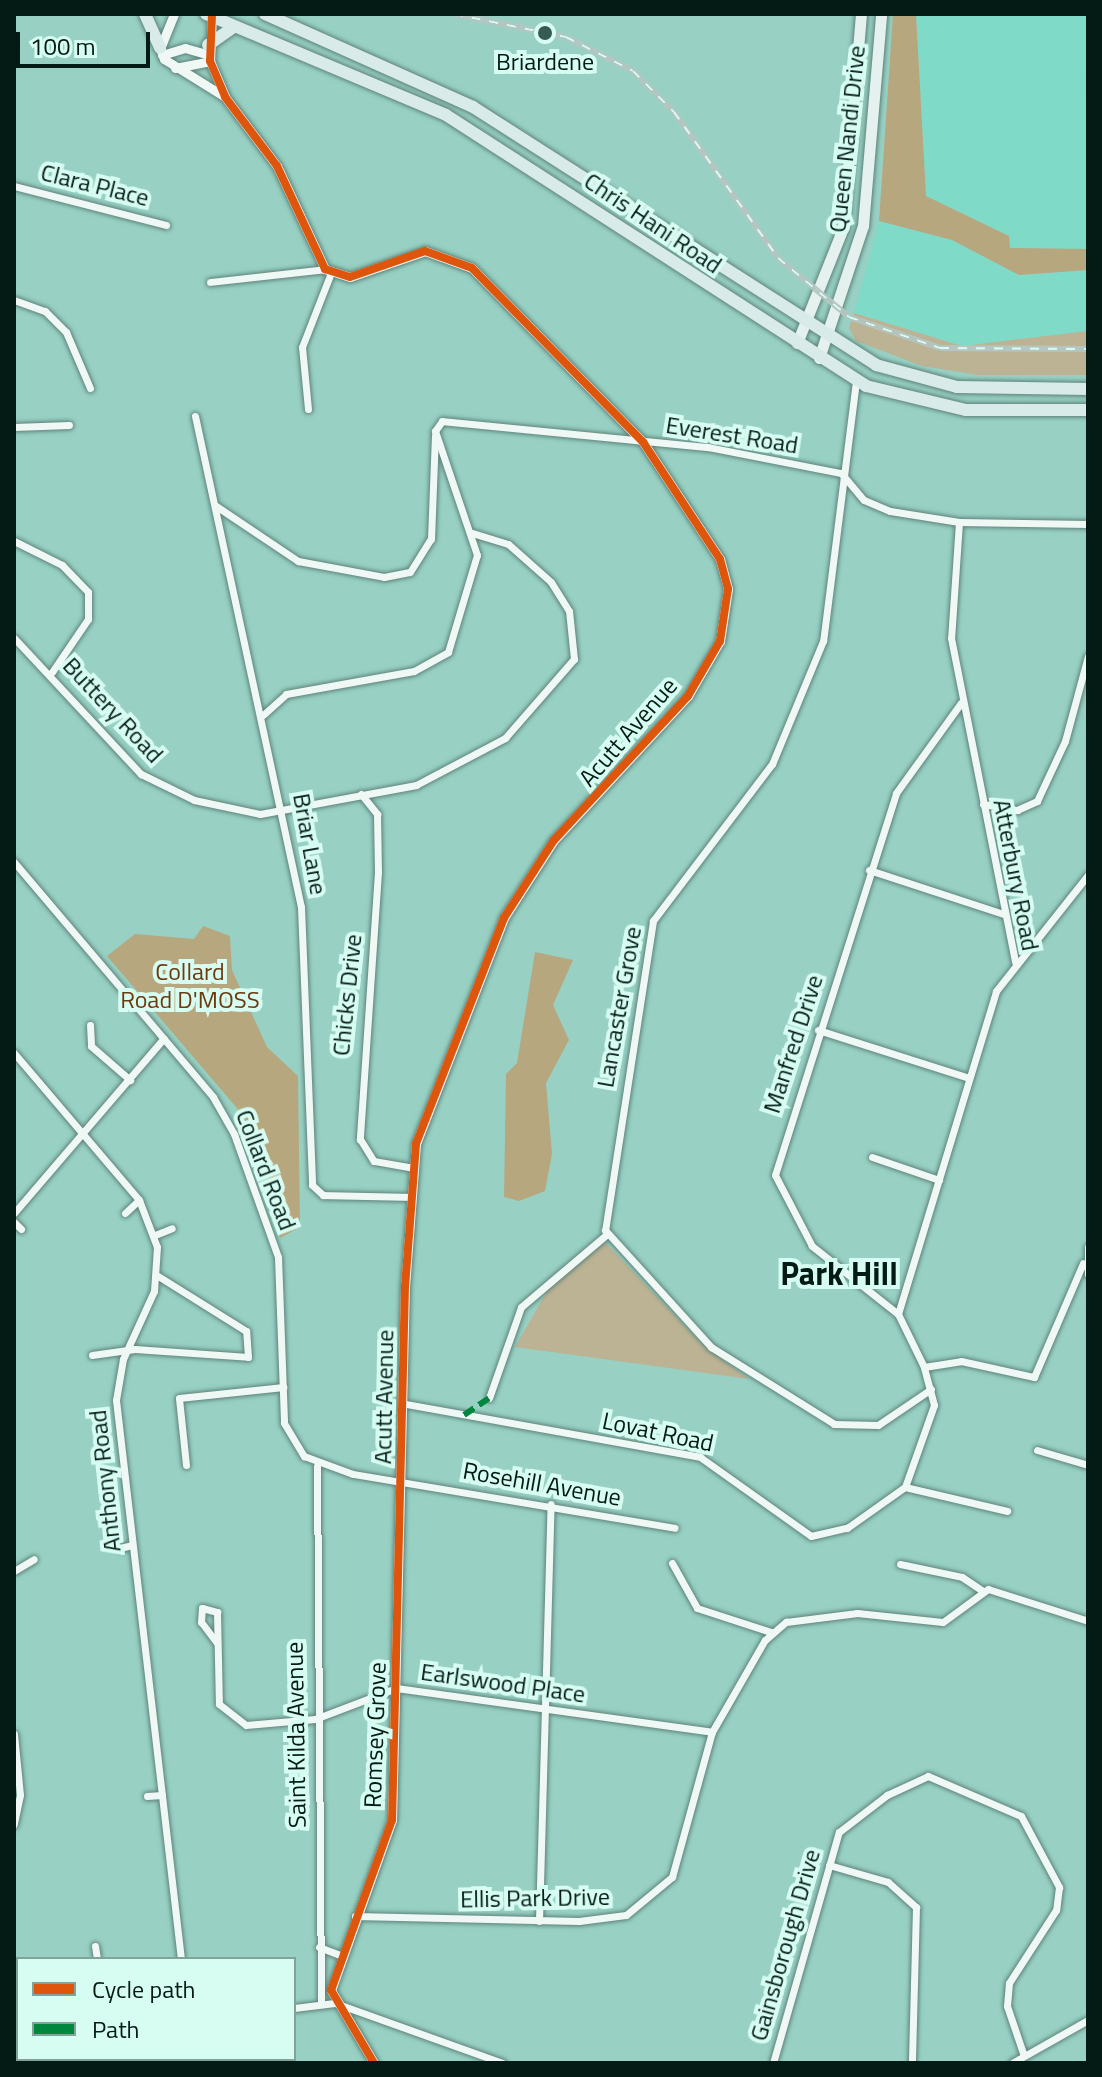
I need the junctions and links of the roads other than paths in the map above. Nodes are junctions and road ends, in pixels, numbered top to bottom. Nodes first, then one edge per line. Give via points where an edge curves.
1 (145, 14) edge
2 (174, 14) edge
3 (265, 14) edge
4 (861, 14) edge
5 (881, 14) edge
6 (210, 15) edge
7 (234, 27) junction
8 (161, 52) junction
9 (209, 54) junction
10 (171, 67) junction
11 (225, 97) junction
12 (14, 186) edge
13 (166, 225) dead end
14 (328, 272) junction
15 (210, 282) dead end
16 (14, 300) edge
17 (806, 324) junction
18 (828, 339) junction
19 (797, 343) junction
20 (819, 358) junction
21 (856, 381) junction
22 (90, 388) dead end
23 (1088, 390) edge
24 (308, 409) dead end
25 (1074, 410) junction
26 (1088, 410) edge
27 (195, 416) dead end
28 (69, 425) dead end
29 (14, 427) edge
30 (435, 431) junction
31 (643, 442) junction
32 (841, 473) junction
33 (216, 506) junction
34 (959, 522) junction
35 (1088, 524) edge
36 (473, 533) junction
37 (14, 541) edge
38 (14, 638) edge
39 (1088, 656) edge
40 (52, 672) junction
41 (961, 703) junction
42 (263, 715) junction
43 (361, 794) junction
44 (983, 804) junction
45 (284, 809) junction
46 (14, 862) edge
47 (869, 870) junction
48 (1088, 875) edge
49 (1004, 914) junction
50 (1015, 962) junction
51 (90, 1025) dead end
52 (818, 1030) junction
53 (164, 1038) junction
54 (14, 1053) edge
55 (969, 1078) junction
56 (130, 1080) junction
57 (83, 1134) junction
58 (872, 1157) dead end
59 (413, 1168) junction
60 (939, 1180) junction
61 (410, 1197) junction
62 (14, 1198) edge
63 (139, 1200) junction
64 (22, 1205) junction
65 (14, 1213) edge
66 (125, 1213) dead end
67 (14, 1222) edge
68 (172, 1228) dead end
69 (21, 1229) dead end
70 (155, 1235) junction
71 (606, 1235) junction
72 (1088, 1247) edge
73 (1083, 1263) junction
74 (1088, 1274) edge
75 (158, 1276) junction
76 (898, 1314) junction
77 (127, 1349) junction
78 (92, 1355) dead end
79 (924, 1367) junction
80 (283, 1387) junction
81 (931, 1389) junction
82 (489, 1398) dead end
83 (406, 1404) junction
84 (1037, 1450) dead end
85 (186, 1465) dead end
86 (1088, 1465) edge
87 (317, 1466) junction
88 (403, 1481) junction
89 (905, 1487) junction
90 (551, 1504) junction
91 (1007, 1511) dead end
92 (674, 1528) dead end
93 (132, 1545) junction
94 (120, 1548) dead end
95 (34, 1559) dead end
96 (672, 1563) dead end
97 (900, 1564) dead end
98 (14, 1571) edge
99 (983, 1591) junction
100 (1088, 1621) edge
101 (771, 1632) junction
102 (217, 1643) junction
103 (396, 1688) junction
104 (546, 1710) junction
105 (315, 1719) junction
106 (712, 1732) junction
107 (14, 1734) edge
108 (162, 1795) junction
109 (147, 1796) dead end
110 (14, 1824) edge
111 (829, 1865) junction
112 (354, 1916) junction
113 (539, 1921) junction
114 (95, 1946) dead end
115 (319, 1947) junction
116 (340, 1955) junction
117 (97, 1957) edge
118 (181, 1957) edge
119 (335, 2003) junction
120 (321, 2004) junction
121 (296, 2008) edge
122 (1088, 2020) edge
123 (1023, 2053) junction
124 (374, 2063) edge
125 (503, 2063) edge
126 (773, 2063) edge
127 (912, 2063) edge
128 (1012, 2063) edge

1 - 8 main road
2 - 8 street
3 - 17 main road, Chris Hani Road via 473,107
4 - 17 main road, Queen Nandi Drive via 843,228
5 - 18 main road, Queen Nandi Drive via 863,226
6 - 7 main road, Chris Hani Road
6 - 9 street
7 - 9 main road
7 - 19 main road, Chris Hani Road via 446,115
8 - 9 street via 185,48
8 - 10 street
9 - 10 street
9 - 11 street
10 - 11 street
11 - 14 street via 277,166
12 - 13 street, Clara Place
14 - 15 street
14 - 24 street via 302,347
14 - 31 street, Acutt Avenue via 360,275 415,252 463,263 520,310
16 - 22 street via 45,311 66,332
17 - 18 main road, Chris Hani Road
17 - 19 main road, Queen Nandi Drive
18 - 20 main road, Queen Nandi Drive
18 - 23 main road, Chris Hani Road via 931,382
19 - 20 main road, Chris Hani Road
20 - 21 main road, Chris Hani Road
21 - 25 main road, Chris Hani Road via 930,405
21 - 32 street, Lancaster Grove
23 - 25 main road
25 - 26 main road, Chris Hani Road
27 - 33 street, Briar Lane
28 - 29 street
30 - 31 street, Everest Road via 442,421 460,418
30 - 33 street via 431,539 410,572 384,577 298,561
30 - 36 street
31 - 32 street, Everest Road
31 - 59 street, Acutt Avenue via 720,559 728,589 720,641 688,696 554,840 510,907 426,1111
32 - 34 street via 877,507
32 - 71 street, Lancaster Grove via 830,615 796,715 764,777 653,921
33 - 42 street, Briar Lane
34 - 35 street
34 - 41 street, Atterbury Road via 950,623
36 - 42 street via 472,584 442,658 414,671 291,693
36 - 43 street, Buttery Road via 515,549 566,603 575,634 571,668 521,725 464,765 416,785
37 - 40 street via 62,565 88,592 88,619
38 - 40 street, Buttery Road
39 - 44 street via 1065,741 1037,801 1017,810
40 - 45 street, Buttery Road via 153,783 241,814
41 - 44 street, Atterbury Road
41 - 47 street, Manfred Drive via 901,782
42 - 45 street, Briar Lane
43 - 45 street, Buttery Road
43 - 59 street, Chicks Drive via 377,814 378,872 360,1139 374,1161
44 - 49 street, Atterbury Road
45 - 61 street, Briar Lane via 304,932 312,1185 323,1195
46 - 53 street, Collard Road
47 - 49 street
47 - 52 street, Manfred Drive
48 - 50 street
49 - 50 street, Atterbury Road
50 - 55 street, Atterbury Road via 996,991
51 - 56 street via 91,1046
52 - 55 street
52 - 76 street, Manfred Drive via 775,1184 819,1255
53 - 56 street
53 - 80 street, Collard Road via 226,1117 274,1244 284,1299
54 - 57 street, Anthony Road
55 - 60 street, Atterbury Road
56 - 57 street
57 - 63 street, Anthony Road
57 - 64 street
58 - 60 street
59 - 61 street, Acutt Avenue
60 - 76 street, Atterbury Road
61 - 83 street, Acutt Avenue
62 - 64 street
63 - 66 street
63 - 70 street, Anthony Road
64 - 65 street
67 - 69 street
68 - 70 street
70 - 75 street, Anthony Road
71 - 81 street via 711,1347 834,1424 878,1425
71 - 82 street via 521,1307
72 - 73 street
73 - 74 street
73 - 79 street via 1034,1377 961,1361
75 - 77 street, Anthony Road
75 - 77 street via 246,1331 249,1354
76 - 79 street, Manfred Drive
77 - 78 street
77 - 93 street, Anthony Road via 116,1400
79 - 81 street, Manfred Drive
80 - 85 street via 179,1398
80 - 87 street, Collard Road via 287,1434
81 - 89 street via 928,1430
83 - 88 street, Acutt Avenue
83 - 89 street, Lovat Road via 700,1457 811,1536 847,1528
84 - 86 street
87 - 88 street
87 - 105 street, Saint Kilda Avenue
88 - 90 street, Rosehill Avenue
88 - 103 street, Romsey Grove
89 - 91 street
90 - 92 street, Rosehill Avenue
90 - 104 street
93 - 94 street
93 - 108 street, Anthony Road
95 - 98 street
96 - 101 street via 697,1608
97 - 99 street via 973,1580
99 - 100 street via 1003,1591
99 - 101 street via 943,1622 827,1614
101 - 106 street, Ellis Park Drive
102 - 102 street, Earlswood Place via 217,1612 205,1607 199,1616
102 - 105 street, Earlswood Place via 218,1697 229,1716 257,1725
103 - 104 street, Earlswood Place
103 - 105 street, Earlswood Place
103 - 112 street, Romsey Grove via 390,1834
104 - 106 street, Earlswood Place
104 - 113 street
105 - 115 street, Saint Kilda Avenue
106 - 113 street, Ellis Park Drive via 672,1877 617,1919
107 - 110 street via 20,1795
108 - 109 street
108 - 118 street, Anthony Road
111 - 123 street, Gainsborough Drive via 842,1828 928,1776 1021,1816 1059,1895 1009,1983 1007,2006
111 - 126 street, Gainsborough Drive
111 - 127 street via 888,1882 916,1907
112 - 113 street, Ellis Park Drive
112 - 116 street, Romsey Grove
114 - 117 street
115 - 116 street
115 - 120 street, Saint Kilda Avenue
116 - 119 street, Romsey Grove
119 - 120 street
119 - 124 street
119 - 125 street
120 - 121 street
122 - 123 street
123 - 128 street

